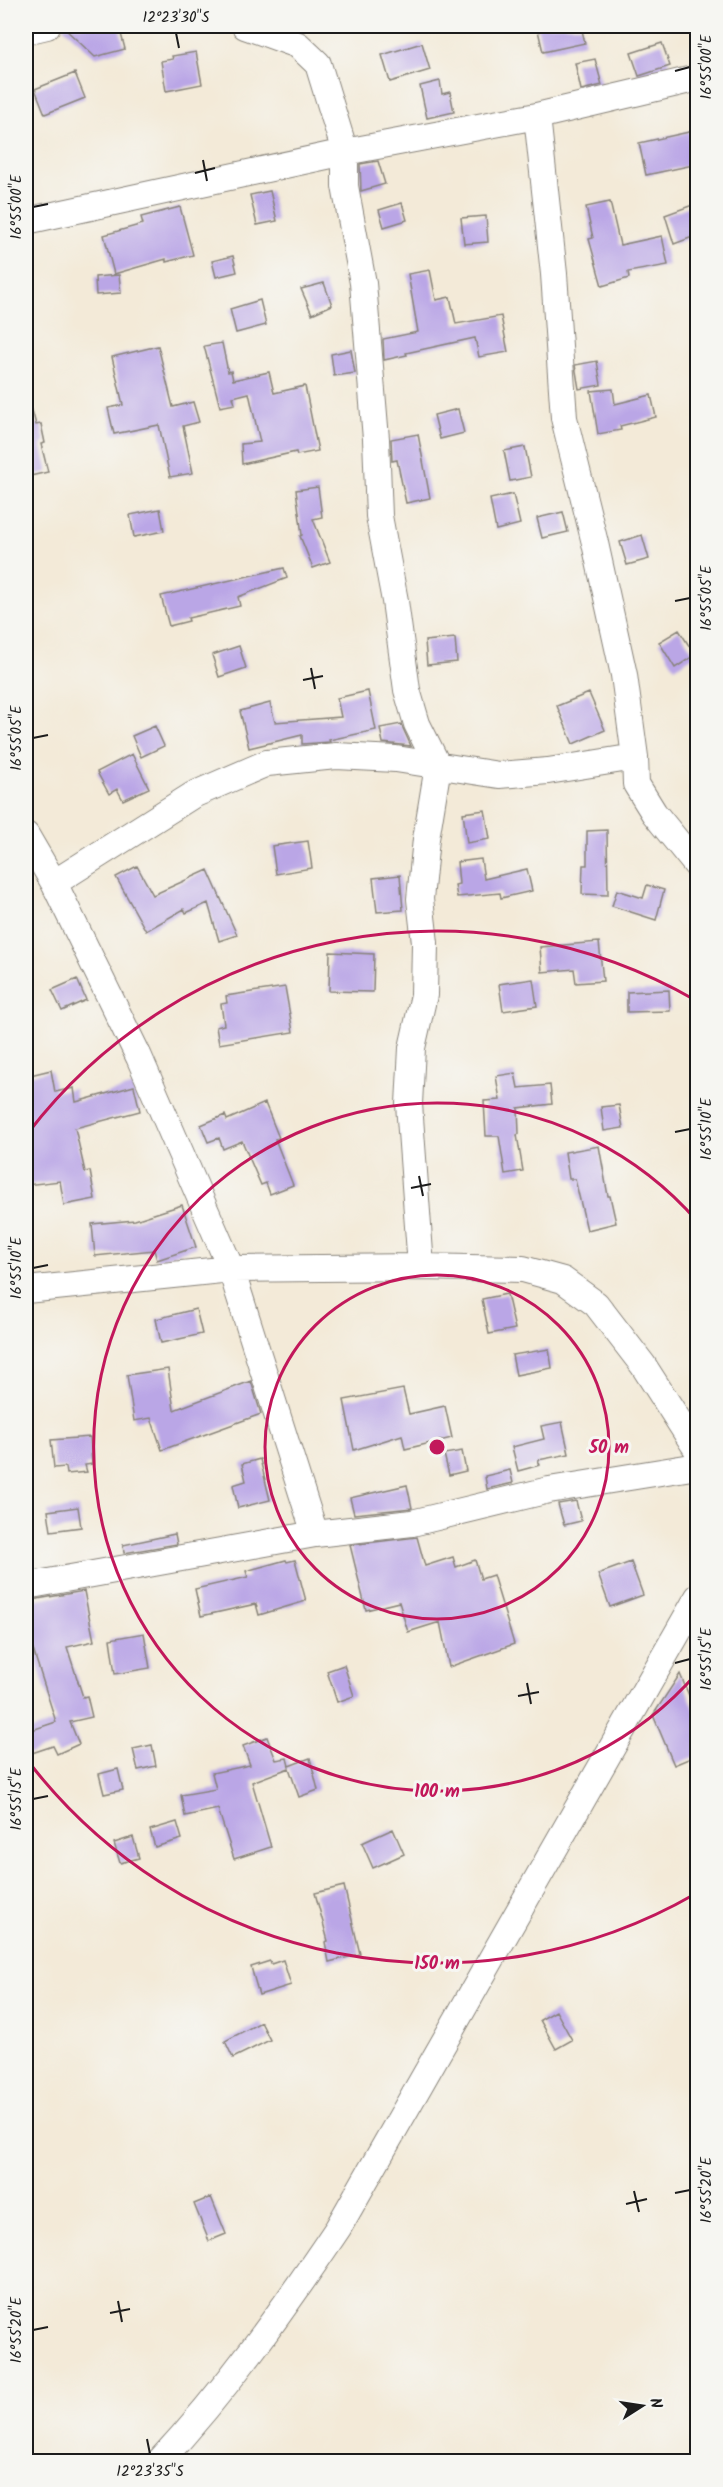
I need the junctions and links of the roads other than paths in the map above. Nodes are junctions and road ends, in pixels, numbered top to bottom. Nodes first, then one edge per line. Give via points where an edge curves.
1 (47, 26) edge
2 (244, 26) edge
3 (26, 31) edge
4 (698, 78) edge
5 (537, 116) junction
6 (345, 152) junction
7 (26, 221) edge
8 (635, 757) junction
9 (438, 766) junction
10 (26, 835) edge
11 (698, 867) edge
12 (54, 883) junction
13 (421, 1267) junction
14 (231, 1269) junction
15 (26, 1290) edge
16 (698, 1452) edge
17 (698, 1466) edge
18 (315, 1534) junction
19 (26, 1586) edge
20 (698, 1597) edge
21 (159, 2462) edge

1 - 3 street
2 - 6 street via 298,45 318,64
4 - 5 street
5 - 6 street
5 - 8 street via 564,418 624,675
6 - 7 street
6 - 9 street via 345,186 363,283 379,516 396,601 407,690 417,724
8 - 9 street via 499,775
8 - 11 street via 636,784
9 - 12 street via 336,756 267,763 193,795
9 - 13 street via 420,899 425,943 424,994 412,1048 409,1104
10 - 12 street
12 - 14 street via 140,1057
13 - 14 street
13 - 16 street via 523,1269 563,1280 596,1304 643,1365
14 - 15 street
14 - 18 street
17 - 18 street via 549,1490 412,1523
18 - 19 street
20 - 21 street via 338,2228 276,2320

